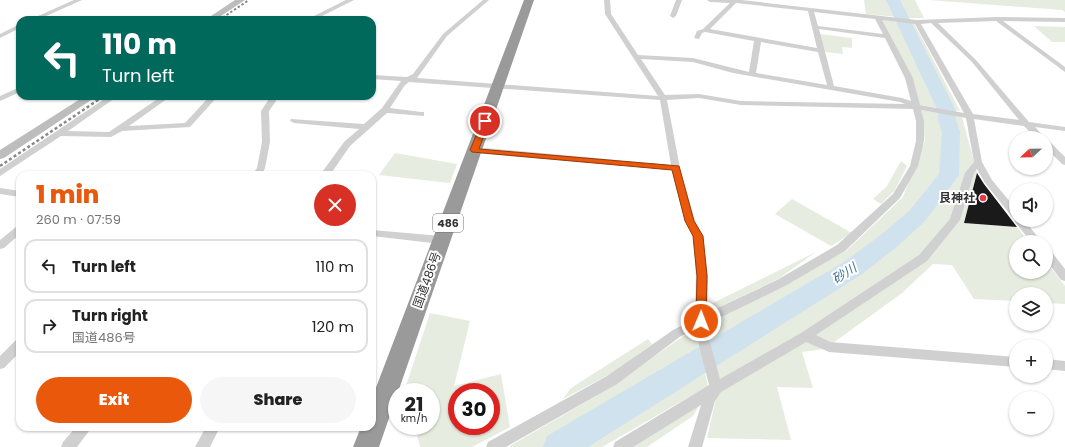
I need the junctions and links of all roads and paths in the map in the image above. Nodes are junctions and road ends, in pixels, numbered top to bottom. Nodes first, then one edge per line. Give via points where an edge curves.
1 (79, 0) edge
2 (241, 0) edge
3 (351, 0) edge
4 (486, 0) edge
5 (529, 0) edge
6 (607, 0) edge
7 (679, 0) edge
8 (710, 0) edge
9 (736, 0) edge
10 (786, 0) edge
11 (784, 7) junction
12 (811, 10) junction
13 (40, 16) edge
14 (215, 16) edge
15 (317, 16) edge
16 (673, 16) dead end
17 (878, 18) junction
18 (997, 19) junction
19 (1065, 20) edge
20 (917, 22) junction
21 (934, 22) junction
22 (16, 28) edge
23 (815, 28) junction
24 (705, 30) junction
25 (0, 36) edge
26 (889, 37) junction
27 (697, 38) dead end
28 (758, 39) junction
29 (820, 50) junction
30 (636, 56) junction
31 (1065, 70) edge
32 (752, 74) junction
33 (376, 77) edge
34 (407, 80) junction
35 (498, 86) junction
36 (831, 87) junction
37 (16, 91) edge
38 (663, 98) junction
39 (0, 99) edge
40 (86, 100) edge
41 (108, 100) edge
42 (162, 100) edge
43 (210, 100) edge
44 (272, 101) dead end
45 (917, 107) junction
46 (385, 110) junction
47 (421, 114) dead end
48 (967, 116) junction
49 (294, 121) dead end
50 (1026, 123) junction
51 (366, 126) junction
52 (120, 129) junction
53 (1065, 129) edge
54 (1034, 131) edge
55 (60, 133) junction
56 (474, 150) junction
57 (1053, 150) edge
58 (0, 155) edge
59 (978, 162) junction
60 (1065, 162) edge
61 (676, 168) junction
62 (259, 171) edge
63 (328, 171) edge
64 (0, 173) edge
65 (0, 191) edge
66 (16, 193) edge
67 (1009, 207) edge
68 (1025, 227) edge
69 (16, 232) edge
70 (376, 233) edge
71 (1031, 235) edge
72 (441, 240) junction
73 (0, 245) edge
74 (1053, 262) edge
75 (1065, 277) edge
76 (701, 326) junction
77 (805, 336) junction
78 (16, 348) edge
79 (1009, 361) edge
80 (0, 364) edge
81 (1053, 365) edge
82 (1065, 366) edge
83 (716, 388) junction
84 (376, 419) edge
85 (82, 431) edge
86 (211, 431) edge
87 (372, 431) edge
88 (68, 447) edge
89 (202, 447) edge
90 (366, 447) edge
91 (493, 447) edge
92 (620, 447) edge
93 (695, 447) edge

1 - 13 street
2 - 14 street
3 - 15 street
4 - 34 street via 445,35 416,76
5 - 35 highway, 国道486号 / 486
6 - 30 street via 608,14
7 - 16 street
8 - 9 street
9 - 11 street
9 - 24 street
10 - 11 street
11 - 12 street
12 - 17 street
12 - 23 street
17 - 20 street
17 - 26 street
18 - 19 street
18 - 21 street
18 - 31 street
20 - 21 street
20 - 48 street
21 - 50 street via 974,61
22 - 25 street
23 - 26 street
23 - 29 street
24 - 27 street via 700,32
24 - 28 street
26 - 45 street via 909,78
28 - 29 street
28 - 32 street
29 - 36 street
30 - 32 street via 688,59
30 - 38 street
32 - 36 street
33 - 34 street
34 - 35 street
34 - 46 street
35 - 38 street
35 - 56 highway, 国道486号 / 486
36 - 45 street via 902,100
37 - 39 street
38 - 45 street via 699,96 741,103
38 - 61 street
40 - 58 street
41 - 55 street
42 - 52 street
43 - 52 street via 187,125
44 - 62 street via 265,112 266,142
45 - 48 street
45 - 76 street via 920,141 914,166 897,196 841,248
46 - 47 street
46 - 51 street
48 - 50 street
48 - 59 street
49 - 51 street
50 - 53 street
50 - 54 street
51 - 63 street via 347,144
52 - 55 street via 111,135
55 - 64 street
56 - 61 street
56 - 72 highway, 国道486号 / 486
57 - 60 street
59 - 67 street via 988,181
59 - 77 street via 970,173 955,220 923,258
61 - 76 street via 690,221 698,236 702,276
65 - 66 street
68 - 71 street
69 - 73 street
70 - 72 street
72 - 84 highway, 国道486号 / 486
74 - 75 street
76 - 83 street
76 - 91 street via 677,333 612,380
77 - 79 street via 829,347
77 - 83 street
78 - 80 street
81 - 82 street
83 - 92 street
83 - 93 street via 709,399
85 - 88 street
86 - 89 street
87 - 90 highway, 国道486号 / 486

